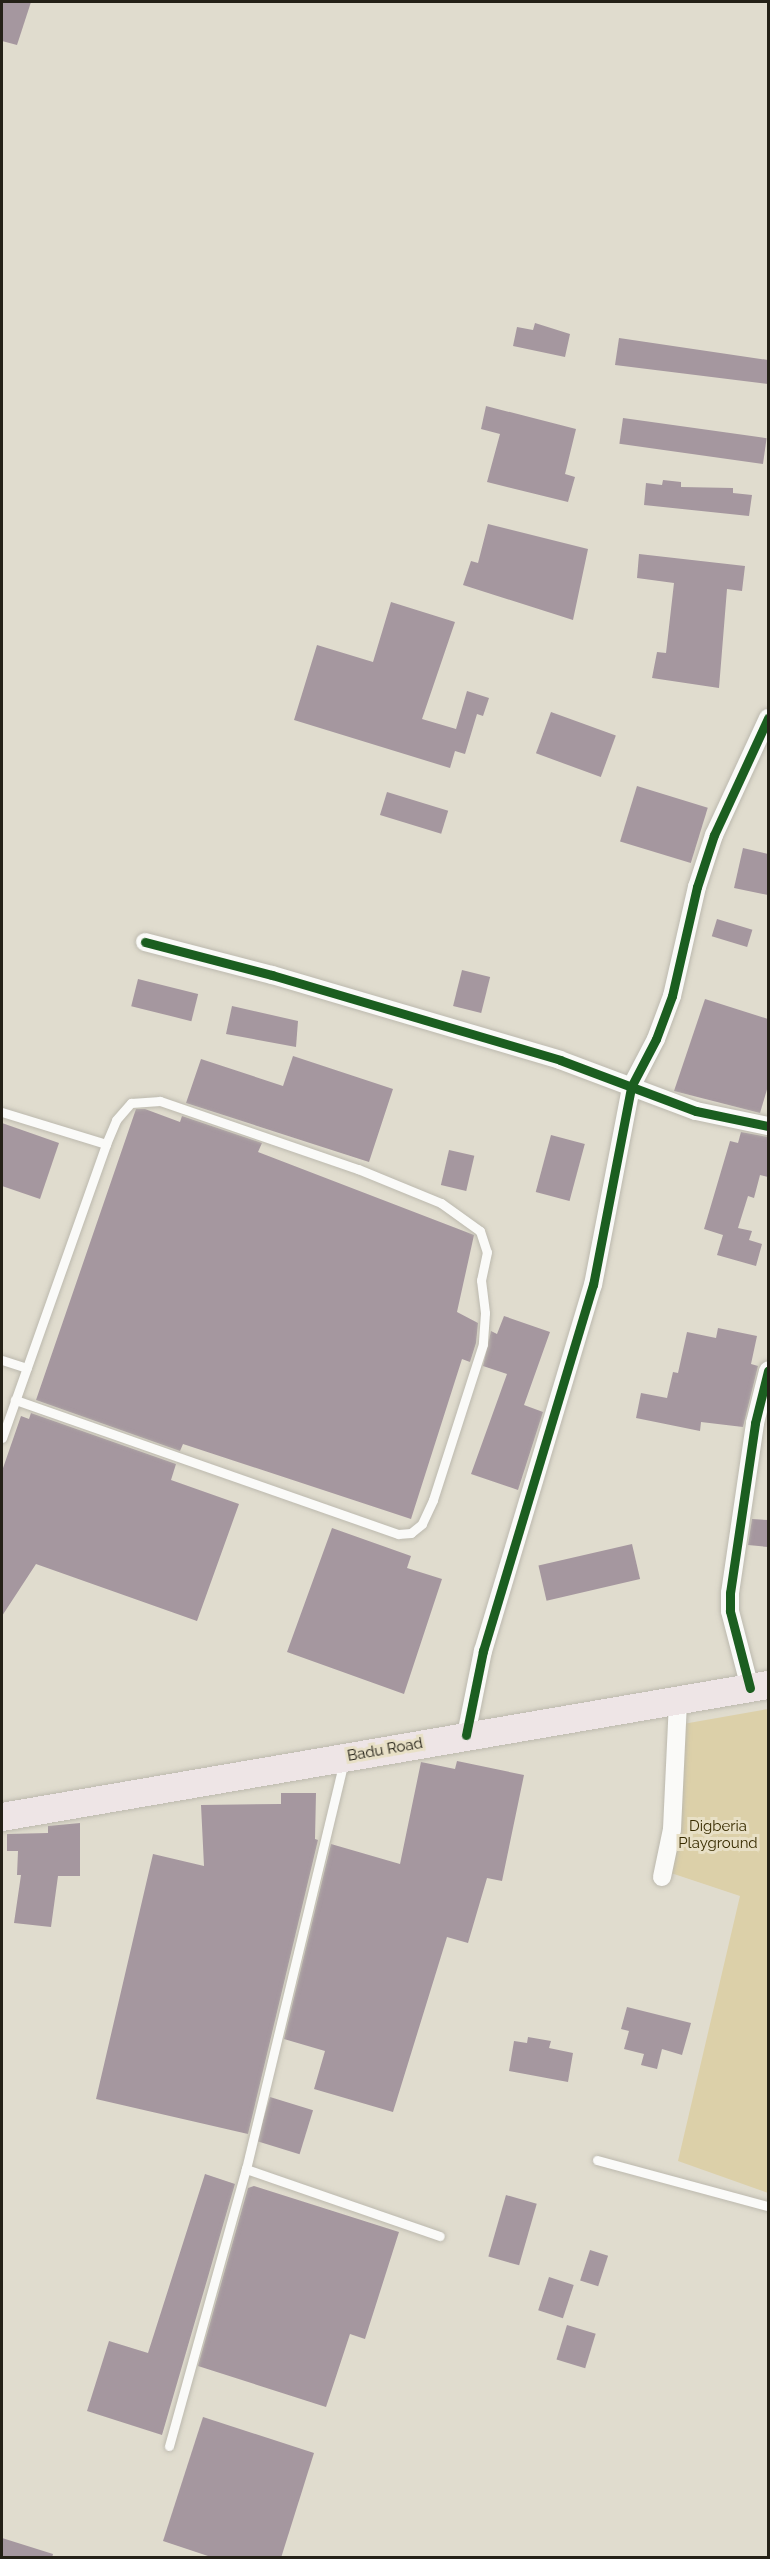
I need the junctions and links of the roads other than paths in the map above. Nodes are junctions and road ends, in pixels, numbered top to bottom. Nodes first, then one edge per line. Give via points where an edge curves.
1 (768, 717) edge
2 (145, 942) dead end
3 (631, 1087) junction
4 (2, 1112) edge
5 (768, 1126) edge
6 (106, 1144) junction
7 (2, 1360) edge
8 (27, 1368) junction
9 (768, 1371) edge
10 (15, 1400) junction
11 (2, 1438) edge
12 (759, 1687) edge
13 (678, 1701) junction
14 (466, 1735) junction
15 (346, 1757) junction
16 (2, 1817) edge
17 (662, 1877) dead end
18 (597, 2160) dead end
19 (246, 2169) junction
20 (768, 2206) edge
21 (440, 2236) dead end
22 (169, 2446) dead end

1 - 3 street via 714,835 697,886 672,996 656,1039
2 - 3 street via 273,975 560,1060
3 - 5 street via 696,1111
3 - 14 street via 593,1285 483,1651
4 - 6 lane
6 - 8 lane
6 - 10 lane via 116,1120 131,1103 160,1101 358,1169 441,1203 467,1219 480,1231 487,1252 481,1280 485,1313 483,1344 459,1428 422,1524 411,1533 398,1534
7 - 8 lane
8 - 10 lane
9 - 12 street via 755,1423 730,1593 730,1611
10 - 11 lane
12 - 13 main road, Badu Road
13 - 14 main road, Badu Road
13 - 17 street via 672,1829
14 - 15 main road, Badu Road
15 - 16 main road, Badu Road
15 - 19 lane
18 - 20 lane
19 - 21 lane
19 - 22 lane

